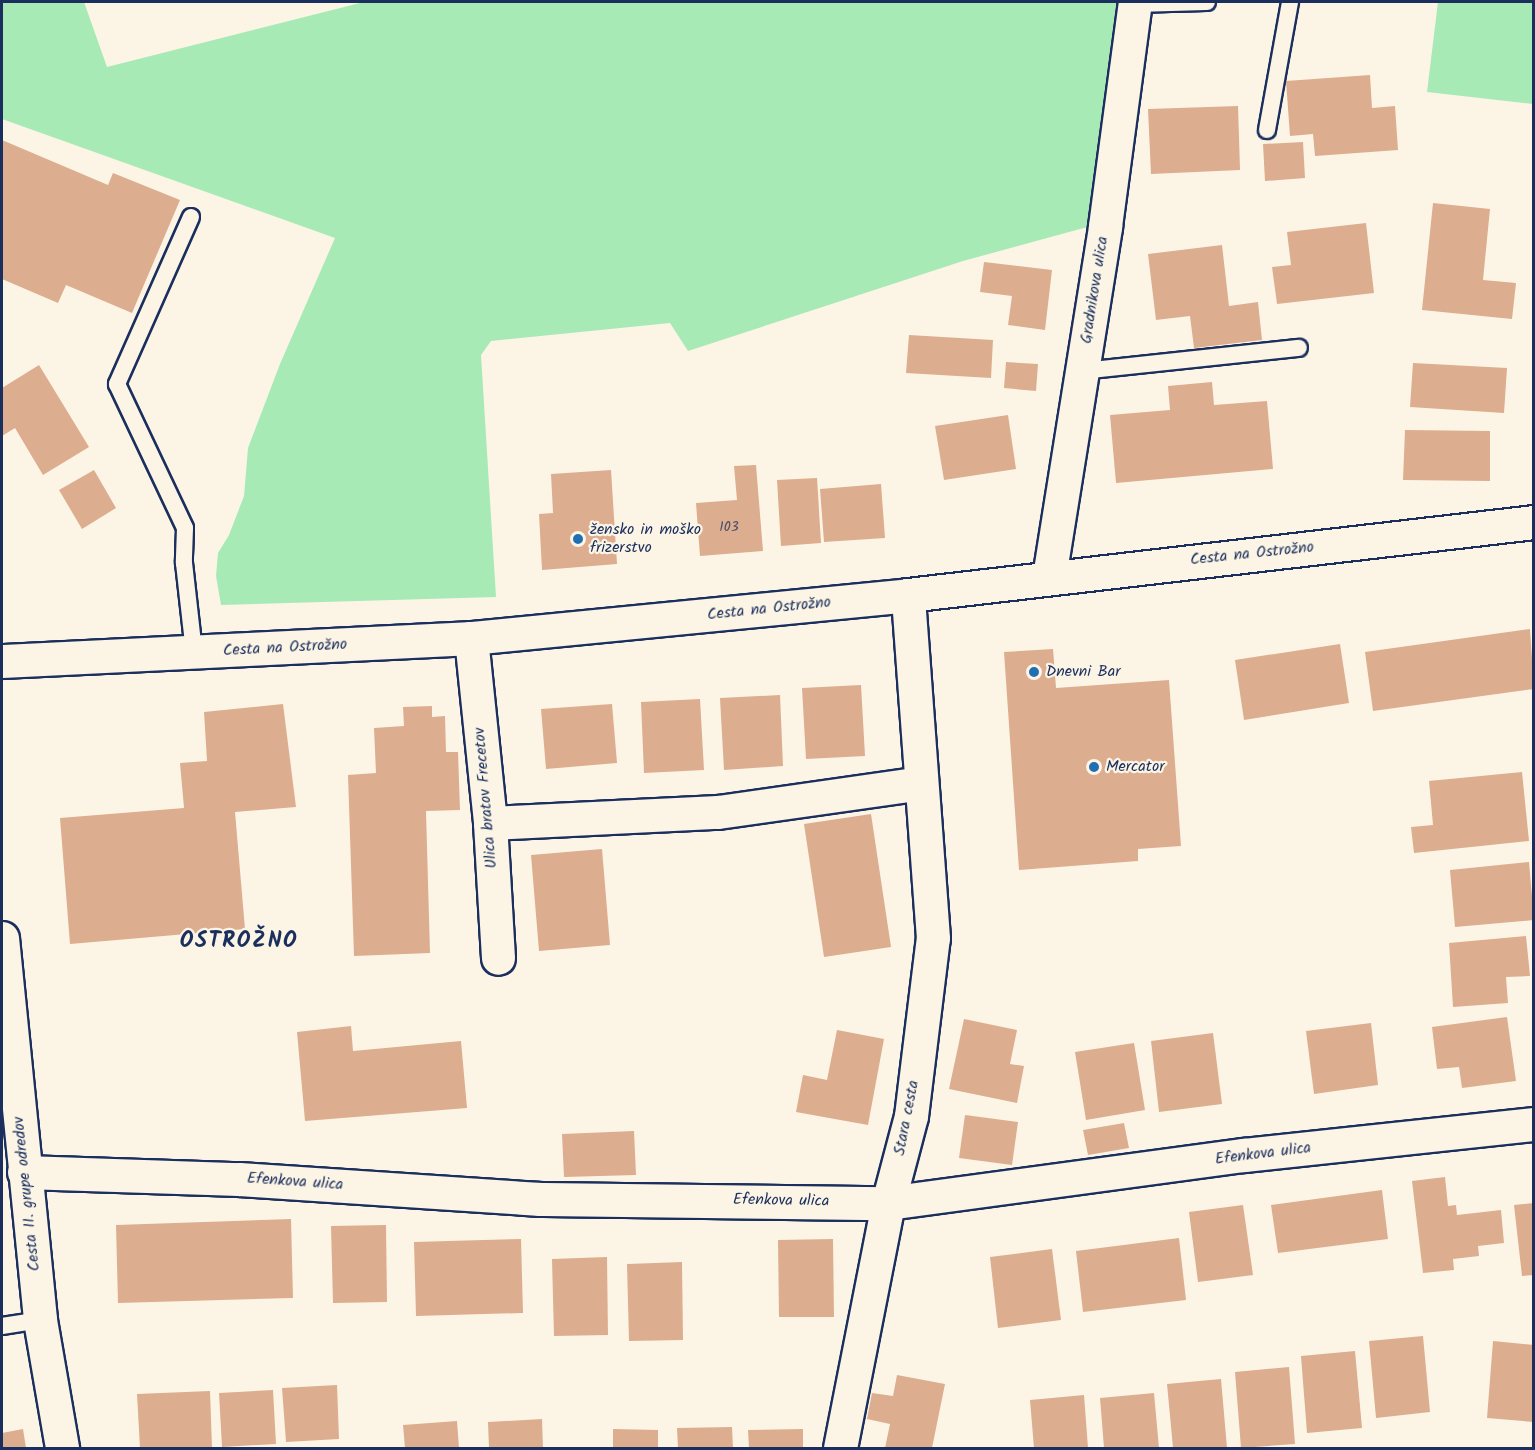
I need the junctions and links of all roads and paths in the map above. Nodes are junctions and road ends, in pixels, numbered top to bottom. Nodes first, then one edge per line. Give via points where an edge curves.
1 (1207, 2) edge
2 (1290, 2) edge
3 (1135, 3) edge
4 (1267, 130) dead end
5 (191, 217) dead end
6 (1299, 348) dead end
7 (1082, 371) junction
8 (1533, 522) edge
9 (1049, 577) junction
10 (908, 595) junction
11 (471, 638) junction
12 (194, 652) junction
13 (2, 661) edge
14 (921, 783) junction
15 (490, 823) junction
16 (2, 938) edge
17 (498, 958) dead end
18 (1533, 1124) edge
19 (24, 1172) junction
20 (888, 1203) junction
21 (40, 1320) junction
22 (2, 1326) edge
23 (62, 1449) edge
24 (840, 1449) edge

1 - 3 lane
2 - 4 lane
3 - 7 street, Gradnikova ulica
5 - 12 lane via 117,384 185,528 184,563
6 - 7 lane
7 - 9 street, Gradnikova ulica
8 - 9 street, Cesta na Ostrožno
9 - 10 street, Cesta na Ostrožno
10 - 11 street, Cesta na Ostrožno
10 - 14 street, Stara cesta
11 - 12 street, Cesta na Ostrožno
11 - 15 street, Ulica bratov Frecetov
12 - 13 street, Cesta na Ostrožno
14 - 15 street via 718,812
14 - 20 street, Stara cesta via 933,938 911,1116
15 - 17 street, Ulica bratov Frecetov
16 - 19 street, Cesta II. grupe odredov
18 - 20 street, Efenkova ulica via 1244,1155
19 - 20 street, Efenkova ulica via 239,1179 540,1199
19 - 21 street, Cesta II. grupe odredov
20 - 24 street, Stara cesta
21 - 22 lane
21 - 23 street, Cesta II. grupe odredov

